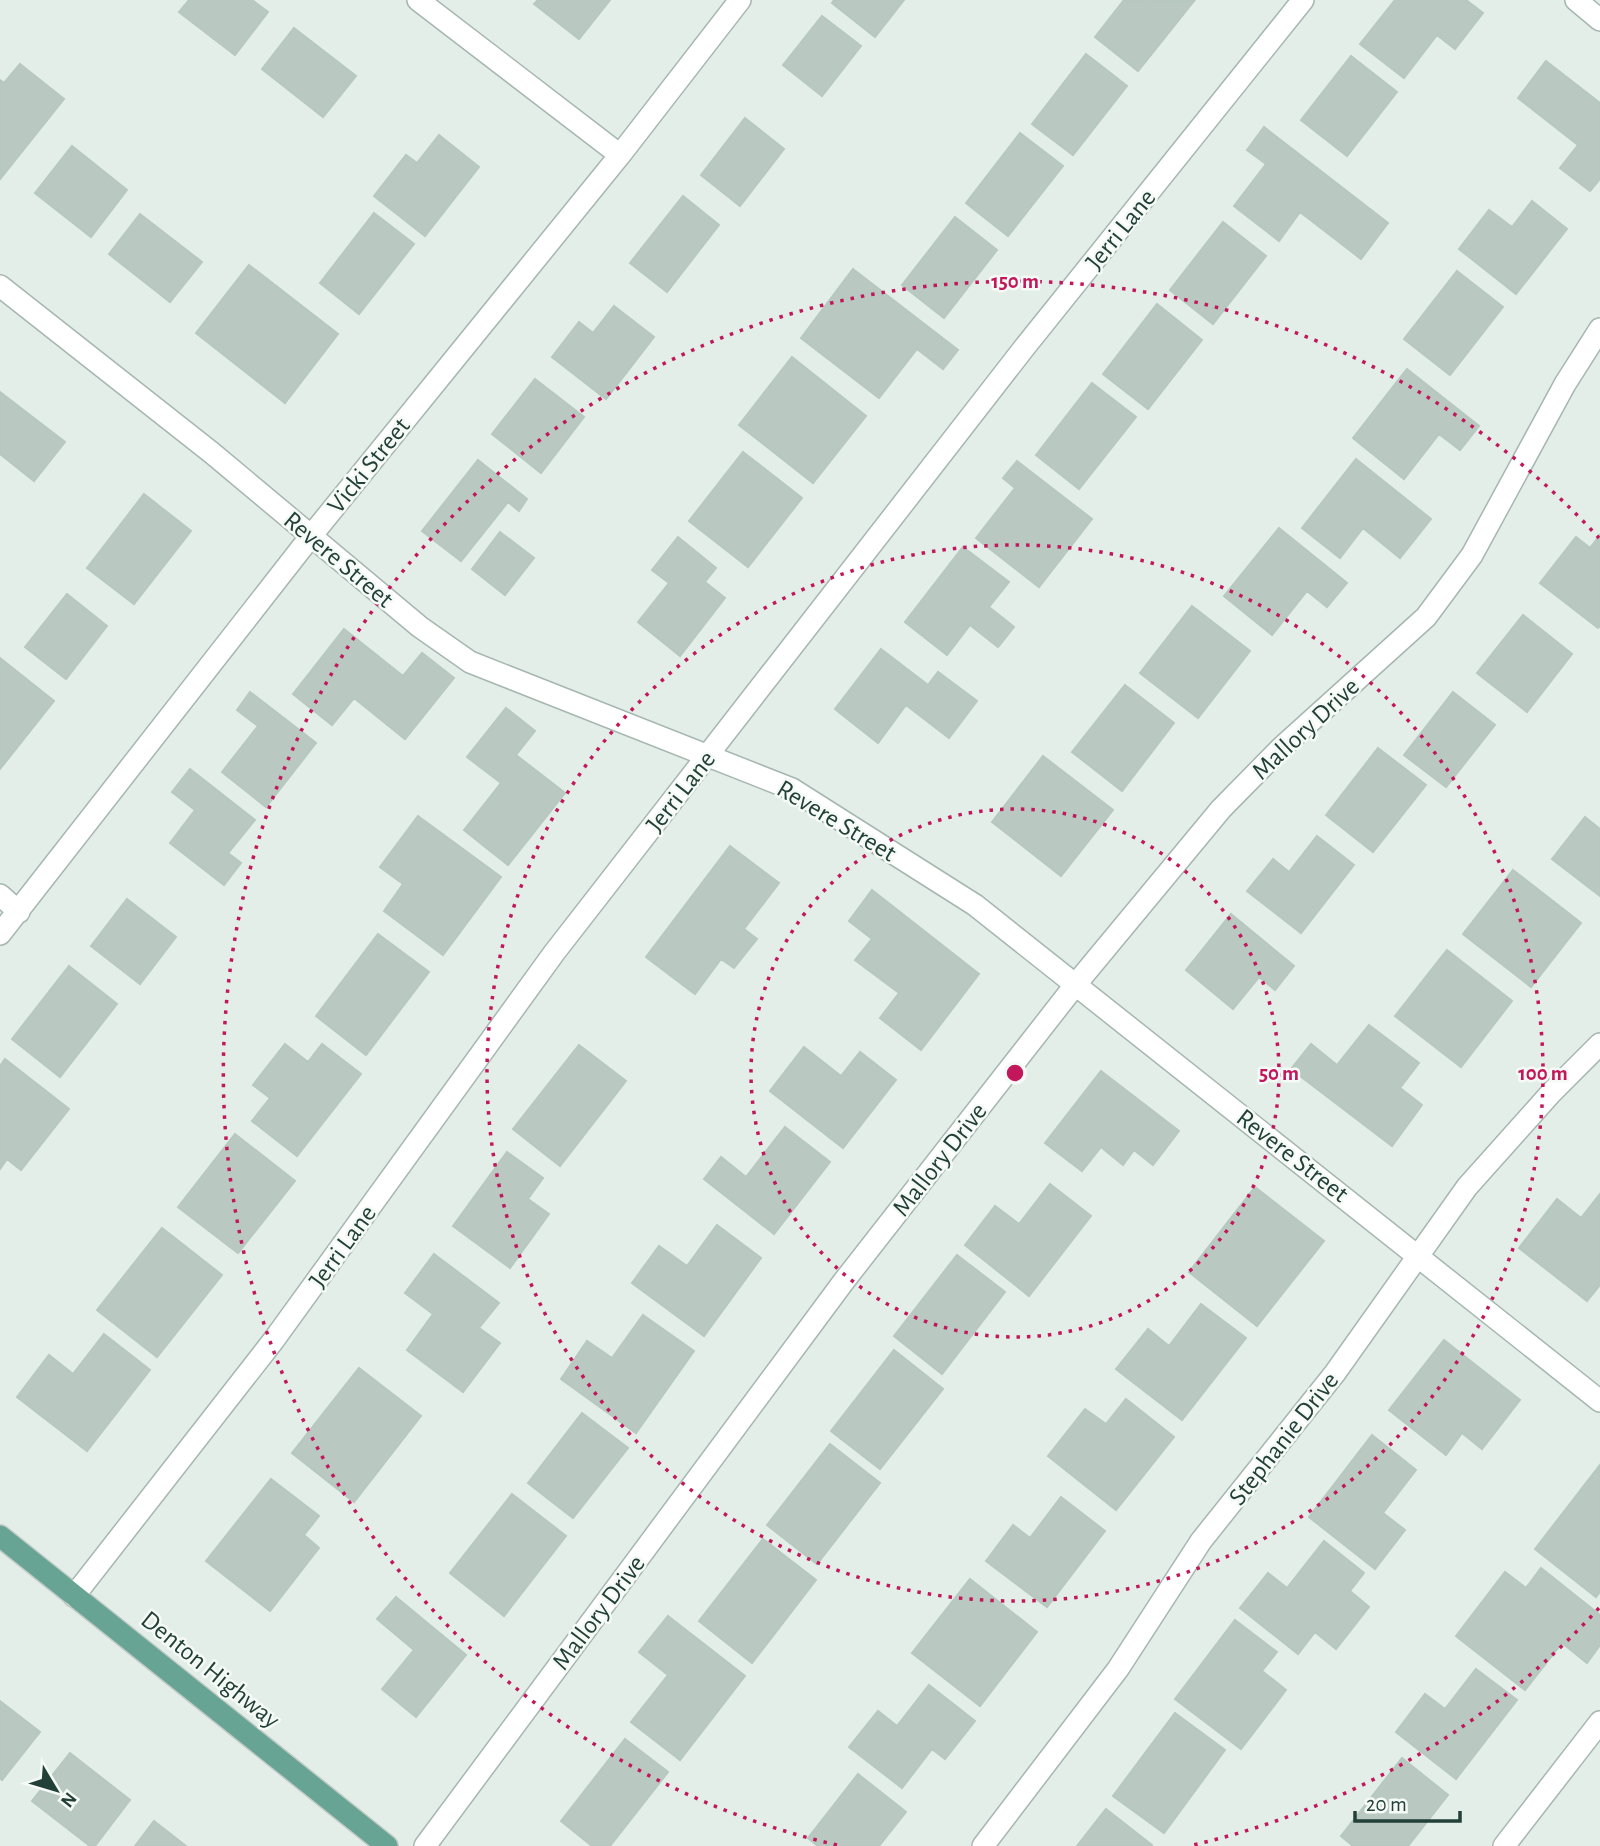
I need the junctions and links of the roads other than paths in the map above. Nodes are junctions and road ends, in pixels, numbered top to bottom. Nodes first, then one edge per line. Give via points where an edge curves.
1 (418, 0) edge
2 (740, 0) edge
3 (1303, 0) edge
4 (1576, 0) edge
5 (1600, 20) edge
6 (620, 155) junction
7 (0, 286) edge
8 (1600, 329) edge
9 (311, 536) junction
10 (708, 756) junction
11 (0, 895) edge
12 (19, 912) junction
13 (0, 934) edge
14 (1076, 984) junction
15 (1600, 1044) edge
16 (1419, 1255) junction
17 (1600, 1401) edge
18 (0, 1536) edge
19 (74, 1596) junction
20 (1600, 1723) edge
21 (387, 1846) edge
22 (425, 1846) edge
23 (983, 1846) edge
24 (1504, 1846) edge

1 - 6 street
2 - 6 street, Vicki Street
3 - 10 street, Jerri Lane via 1024,348
4 - 5 street
6 - 9 street, Vicki Street
7 - 9 street, Revere Street
8 - 14 street, Mallory Drive via 1472,555 1426,617 1281,748 1221,809
9 - 10 street, Revere Street via 420,627 470,662
9 - 12 street, Vicki Street
10 - 14 street, Revere Street via 792,789 975,905
10 - 19 street, Jerri Lane via 554,953 273,1341
11 - 12 street
12 - 13 street, Vicki Street
14 - 16 street, Revere Street
14 - 22 street, Mallory Drive via 844,1281
15 - 16 street, Stephanie Drive via 1467,1188
16 - 17 street, Revere Street
16 - 23 street, Stephanie Drive via 1335,1373 1201,1541 1118,1669
18 - 19 main road, Denton Highway
19 - 21 main road, Denton Highway
20 - 24 street

